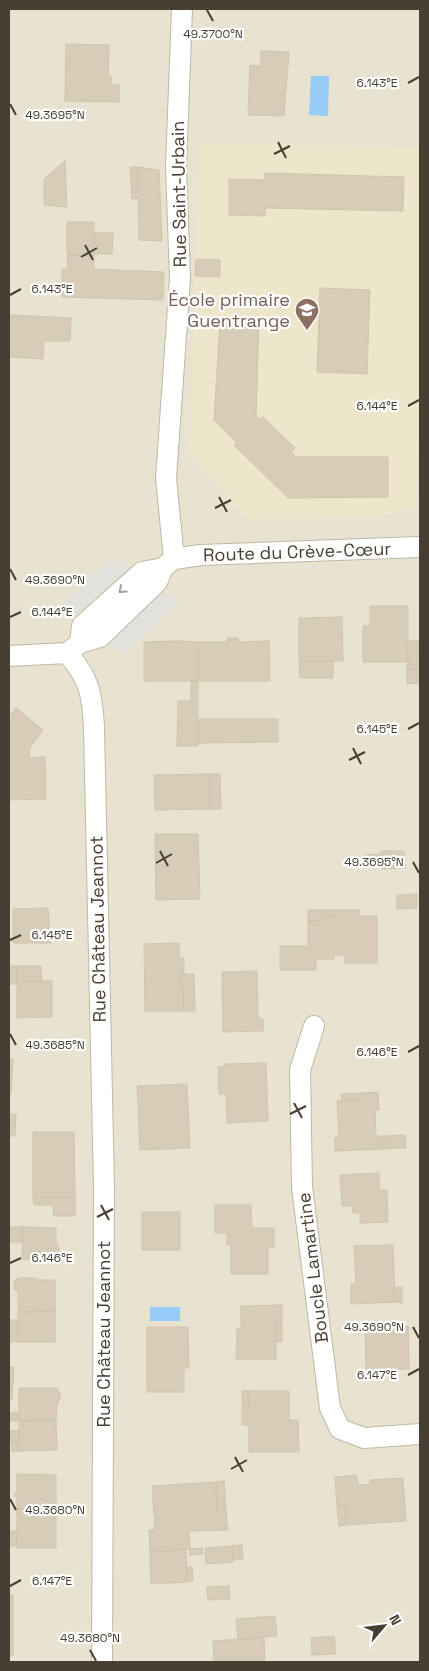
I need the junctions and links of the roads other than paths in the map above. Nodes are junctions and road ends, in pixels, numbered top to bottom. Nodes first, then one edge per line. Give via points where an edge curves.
1 (182, 9) edge
2 (420, 548) edge
3 (168, 563) junction
4 (74, 648) junction
5 (9, 656) edge
6 (314, 1026) dead end
7 (420, 1434) edge
8 (102, 1662) edge

1 - 3 street, Rue Saint-Urbain via 176,167 180,279 166,478
2 - 3 street, Route du Crève-Cœur via 201,555
3 - 4 street via 157,582 100,638
4 - 5 street
4 - 8 street, Rue Château Jeannot via 78,666 92,693 94,727 104,1187
6 - 7 street, Boucle Lamartine via 300,1070 302,1187 330,1408 340,1429 364,1438

